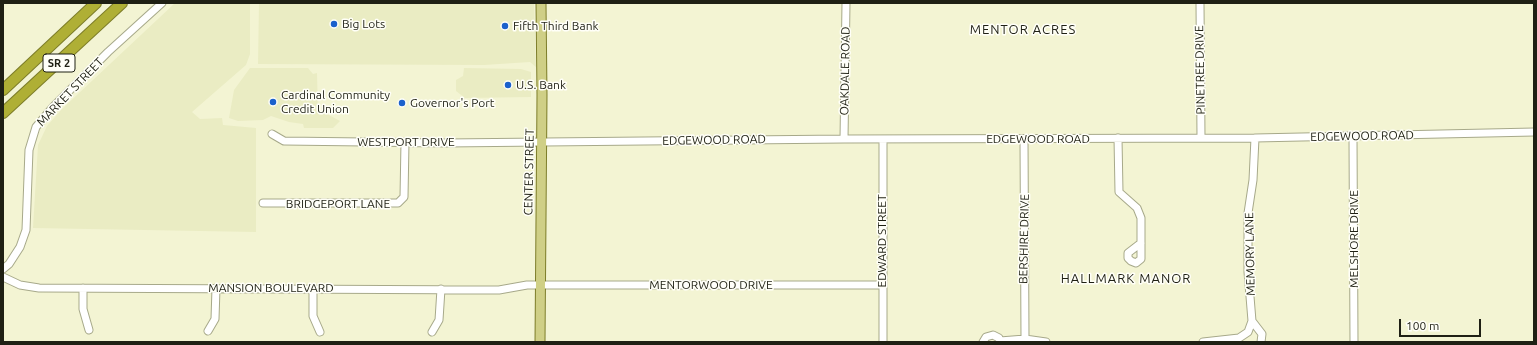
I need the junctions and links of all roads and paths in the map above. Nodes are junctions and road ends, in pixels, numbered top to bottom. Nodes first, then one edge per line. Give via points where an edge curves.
1 (96, 3) edge
2 (122, 3) edge
3 (126, 3) edge
4 (162, 3) edge
5 (541, 3) edge
6 (846, 3) edge
7 (1200, 3) edge
8 (114, 12) junction
9 (3, 90) edge
10 (3, 113) edge
11 (1534, 132) edge
12 (272, 134) dead end
13 (1353, 137) junction
14 (1118, 138) junction
15 (1201, 138) junction
16 (1255, 138) junction
17 (844, 139) junction
18 (1024, 139) junction
19 (883, 140) junction
20 (405, 142) junction
21 (541, 142) junction
22 (262, 203) dead end
23 (1141, 243) dead end
24 (3, 269) edge
25 (3, 277) edge
26 (540, 285) junction
27 (882, 285) junction
28 (83, 288) junction
29 (216, 288) junction
30 (313, 288) junction
31 (441, 289) junction
32 (1252, 321) junction
33 (89, 330) dead end
34 (208, 331) dead end
35 (320, 332) dead end
36 (432, 332) dead end
37 (1025, 339) junction
38 (1241, 340) edge
39 (540, 342) edge
40 (883, 342) edge
41 (983, 342) edge
42 (1000, 342) edge
43 (1046, 342) edge
44 (1203, 342) edge
45 (1261, 342) edge
46 (1354, 342) edge

1 - 9 highway, SR 2
2 - 8 highway, SR 2
3 - 8 highway
4 - 24 street, MARKET STREET via 108,52 36,127 29,150 26,230 20,247
5 - 21 main road, CENTER STREET
6 - 17 street, OAKDALE ROAD
7 - 15 street, PINETREE DRIVE
8 - 10 highway, SR 2
11 - 13 street, EDGEWOOD ROAD
12 - 20 street, WESTPORT DRIVE via 284,141
13 - 16 street, EDGEWOOD ROAD
13 - 46 street, MELSHORE DRIVE
14 - 15 street, EDGEWOOD ROAD
14 - 18 street, EDGEWOOD ROAD
14 - 23 street via 1119,192 1137,208 1141,218
15 - 16 street, EDGEWOOD ROAD
16 - 32 street, MEMORY LANE via 1248,214 1248,272
17 - 19 street, EDGEWOOD ROAD
17 - 21 street, EDGEWOOD ROAD
18 - 19 street, EDGEWOOD ROAD
18 - 37 street, BERSHIRE DRIVE
19 - 27 street, EDWARD STREET
20 - 21 street, WESTPORT DRIVE
20 - 22 street, BRIDGEPORT LANE via 404,197 398,203
21 - 26 main road, CENTER STREET
25 - 28 street, MANSION BOULEVARD via 28,287
26 - 27 street, MENTORWOOD DRIVE
26 - 31 street, MANSION BOULEVARD via 518,285 499,290
26 - 39 main road, CENTER STREET
27 - 40 street, EDWARD STREET
28 - 29 street, MANSION BOULEVARD
28 - 33 street via 83,309
29 - 30 street, MANSION BOULEVARD
29 - 34 street via 215,319
30 - 31 street, MANSION BOULEVARD
30 - 35 street via 313,316
31 - 36 street via 439,320
32 - 38 street, MEMORY LANE via 1248,332
32 - 45 street, MEMORY LANE via 1262,334
37 - 42 street
37 - 43 street
38 - 44 street
41 - 42 street via 986,337 993,335

